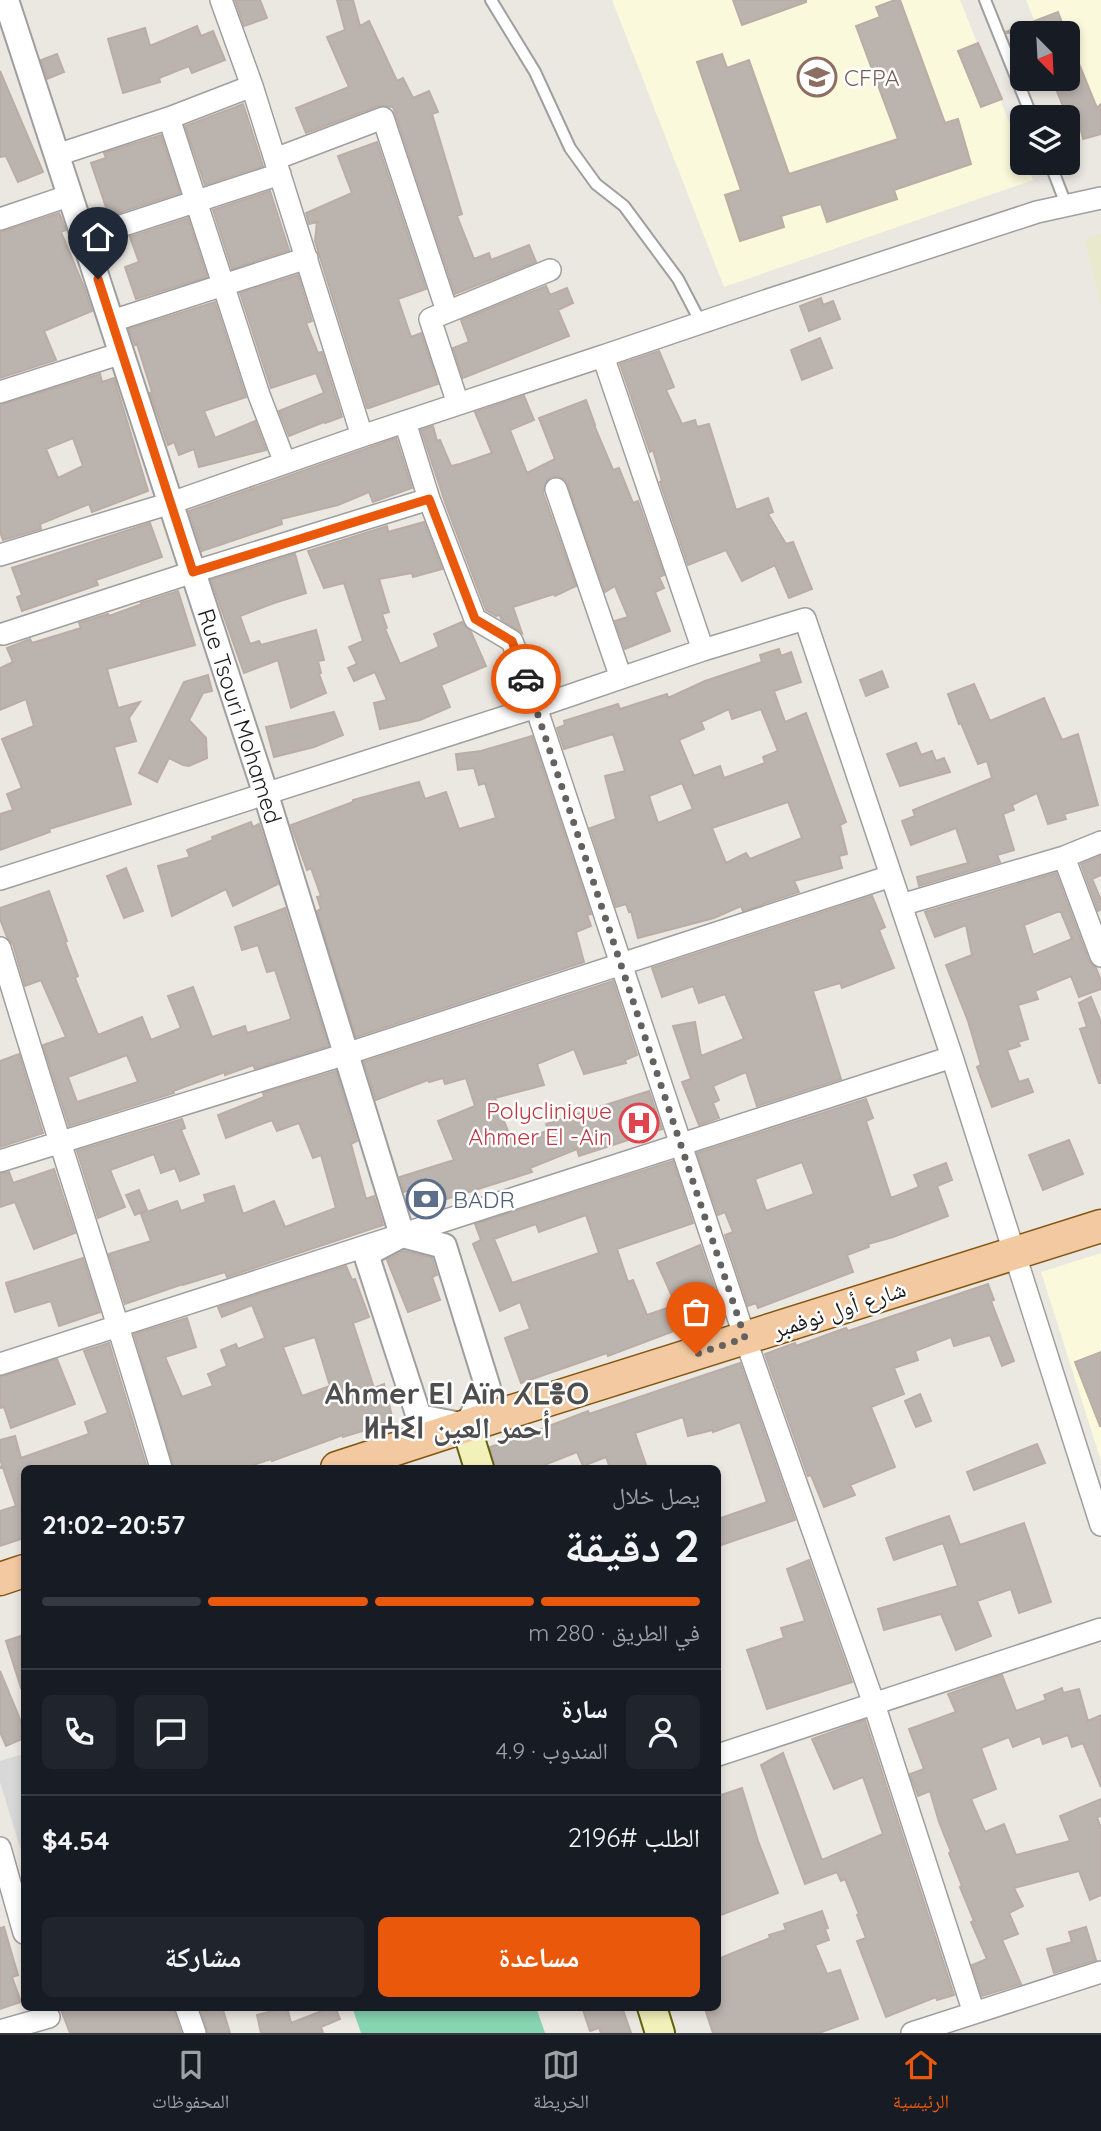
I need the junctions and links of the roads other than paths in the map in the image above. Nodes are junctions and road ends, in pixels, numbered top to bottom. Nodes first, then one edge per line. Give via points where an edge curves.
1 (6, 0) edge
2 (221, 0) edge
3 (491, 0) edge
4 (985, 0) edge
5 (252, 86) junction
6 (1027, 105) edge
7 (169, 118) junction
8 (57, 155) junction
9 (278, 167) junction
10 (1055, 175) edge
11 (71, 195) junction
12 (1101, 198) edge
13 (197, 202) junction
14 (1067, 207) junction
15 (0, 219) edge
16 (85, 238) junction
17 (307, 258) junction
18 (550, 270) dead end
19 (223, 285) junction
20 (447, 311) junction
21 (112, 321) junction
22 (701, 323) junction
23 (122, 353) junction
24 (603, 356) junction
25 (0, 392) edge
26 (458, 404) junction
27 (405, 422) junction
28 (362, 436) junction
29 (285, 463) junction
30 (556, 489) dead end
31 (429, 499) junction
32 (171, 503) junction
33 (0, 555) edge
34 (193, 572) junction
35 (3, 634) dead end
36 (703, 650) junction
37 (621, 678) junction
38 (536, 707) junction
39 (266, 795) junction
40 (1101, 842) edge
41 (1064, 858) junction
42 (891, 876) junction
43 (0, 878) edge
44 (901, 905) junction
45 (0, 948) edge
46 (1101, 956) edge
47 (621, 964) junction
48 (346, 1054) junction
49 (952, 1057) junction
50 (59, 1142) junction
51 (681, 1145) junction
52 (0, 1161) edge
53 (1101, 1226) edge
54 (402, 1235) junction
55 (1014, 1253) junction
56 (119, 1326) junction
57 (745, 1338) junction
58 (0, 1364) edge
59 (466, 1426) junction
60 (160, 1465) edge
61 (346, 1465) edge
62 (479, 1465) edge
63 (1101, 1525) edge
64 (21, 1572) edge
65 (0, 1578) edge
66 (1101, 1629) edge
67 (874, 1704) junction
68 (721, 1754) edge
69 (0, 1848) edge
70 (21, 1922) edge
71 (1101, 1972) edge
72 (187, 2011) edge
73 (653, 2011) edge
74 (974, 2013) junction
75 (49, 2019) edge
76 (0, 2031) edge
77 (195, 2033) edge
78 (660, 2033) edge
79 (912, 2033) edge

1 - 8 street, Rue Tsouri Mohamed
2 - 5 street
3 - 22 lane via 535,72 570,148 596,184 624,206 678,279
4 - 6 lane
5 - 7 street
5 - 9 street
7 - 8 street
7 - 13 street
8 - 11 street, Rue Tsouri Mohamed
9 - 13 street
9 - 17 street
9 - 20 street via 383,118
10 - 14 lane
11 - 15 street
11 - 16 street, Rue Tsouri Mohamed
12 - 14 street
13 - 16 street
13 - 19 street
14 - 22 street via 1037,212
16 - 21 street, Rue Tsouri Mohamed
17 - 19 street
17 - 28 street
18 - 20 street
19 - 21 street
19 - 29 street
20 - 26 street via 430,319
21 - 23 street, Rue Tsouri Mohamed
22 - 24 street
23 - 25 street
23 - 32 street, Rue Tsouri Mohamed
24 - 26 street
24 - 36 street
26 - 27 street
27 - 28 street
27 - 31 street
28 - 29 street
29 - 32 street
30 - 37 street
31 - 34 street
31 - 38 street via 475,619 512,641
32 - 33 street
32 - 34 street, Rue Tsouri Mohamed
34 - 35 street
34 - 39 street, Rue Tsouri Mohamed
36 - 37 street
36 - 42 street via 805,620
37 - 38 street
38 - 39 street
38 - 47 street
39 - 43 street
39 - 48 street, Rue Tsouri Mohamed
40 - 41 street
41 - 44 street
41 - 46 street
42 - 44 street
42 - 47 street
44 - 49 street
45 - 50 street
47 - 48 street
47 - 51 street
48 - 50 street
48 - 54 street, Rue Tsouri Mohamed
49 - 51 street
49 - 55 street
50 - 52 street
50 - 56 street
51 - 54 street
51 - 57 street
53 - 55 main road, شارع أول نوفمبر
54 - 56 street
54 - 59 street via 444,1246 488,1388
54 - 59 street via 366,1254 419,1417
55 - 57 main road, شارع أول نوفمبر
55 - 63 street
56 - 58 street
56 - 60 street
57 - 59 main road, شارع أول نوفمبر
57 - 67 street
59 - 61 main road, شارع أول نوفمبر
59 - 62 main road
64 - 65 main road
66 - 67 street
67 - 68 street
67 - 74 street
69 - 70 street
71 - 74 street
72 - 77 street
73 - 78 main road
74 - 79 street
75 - 76 street

